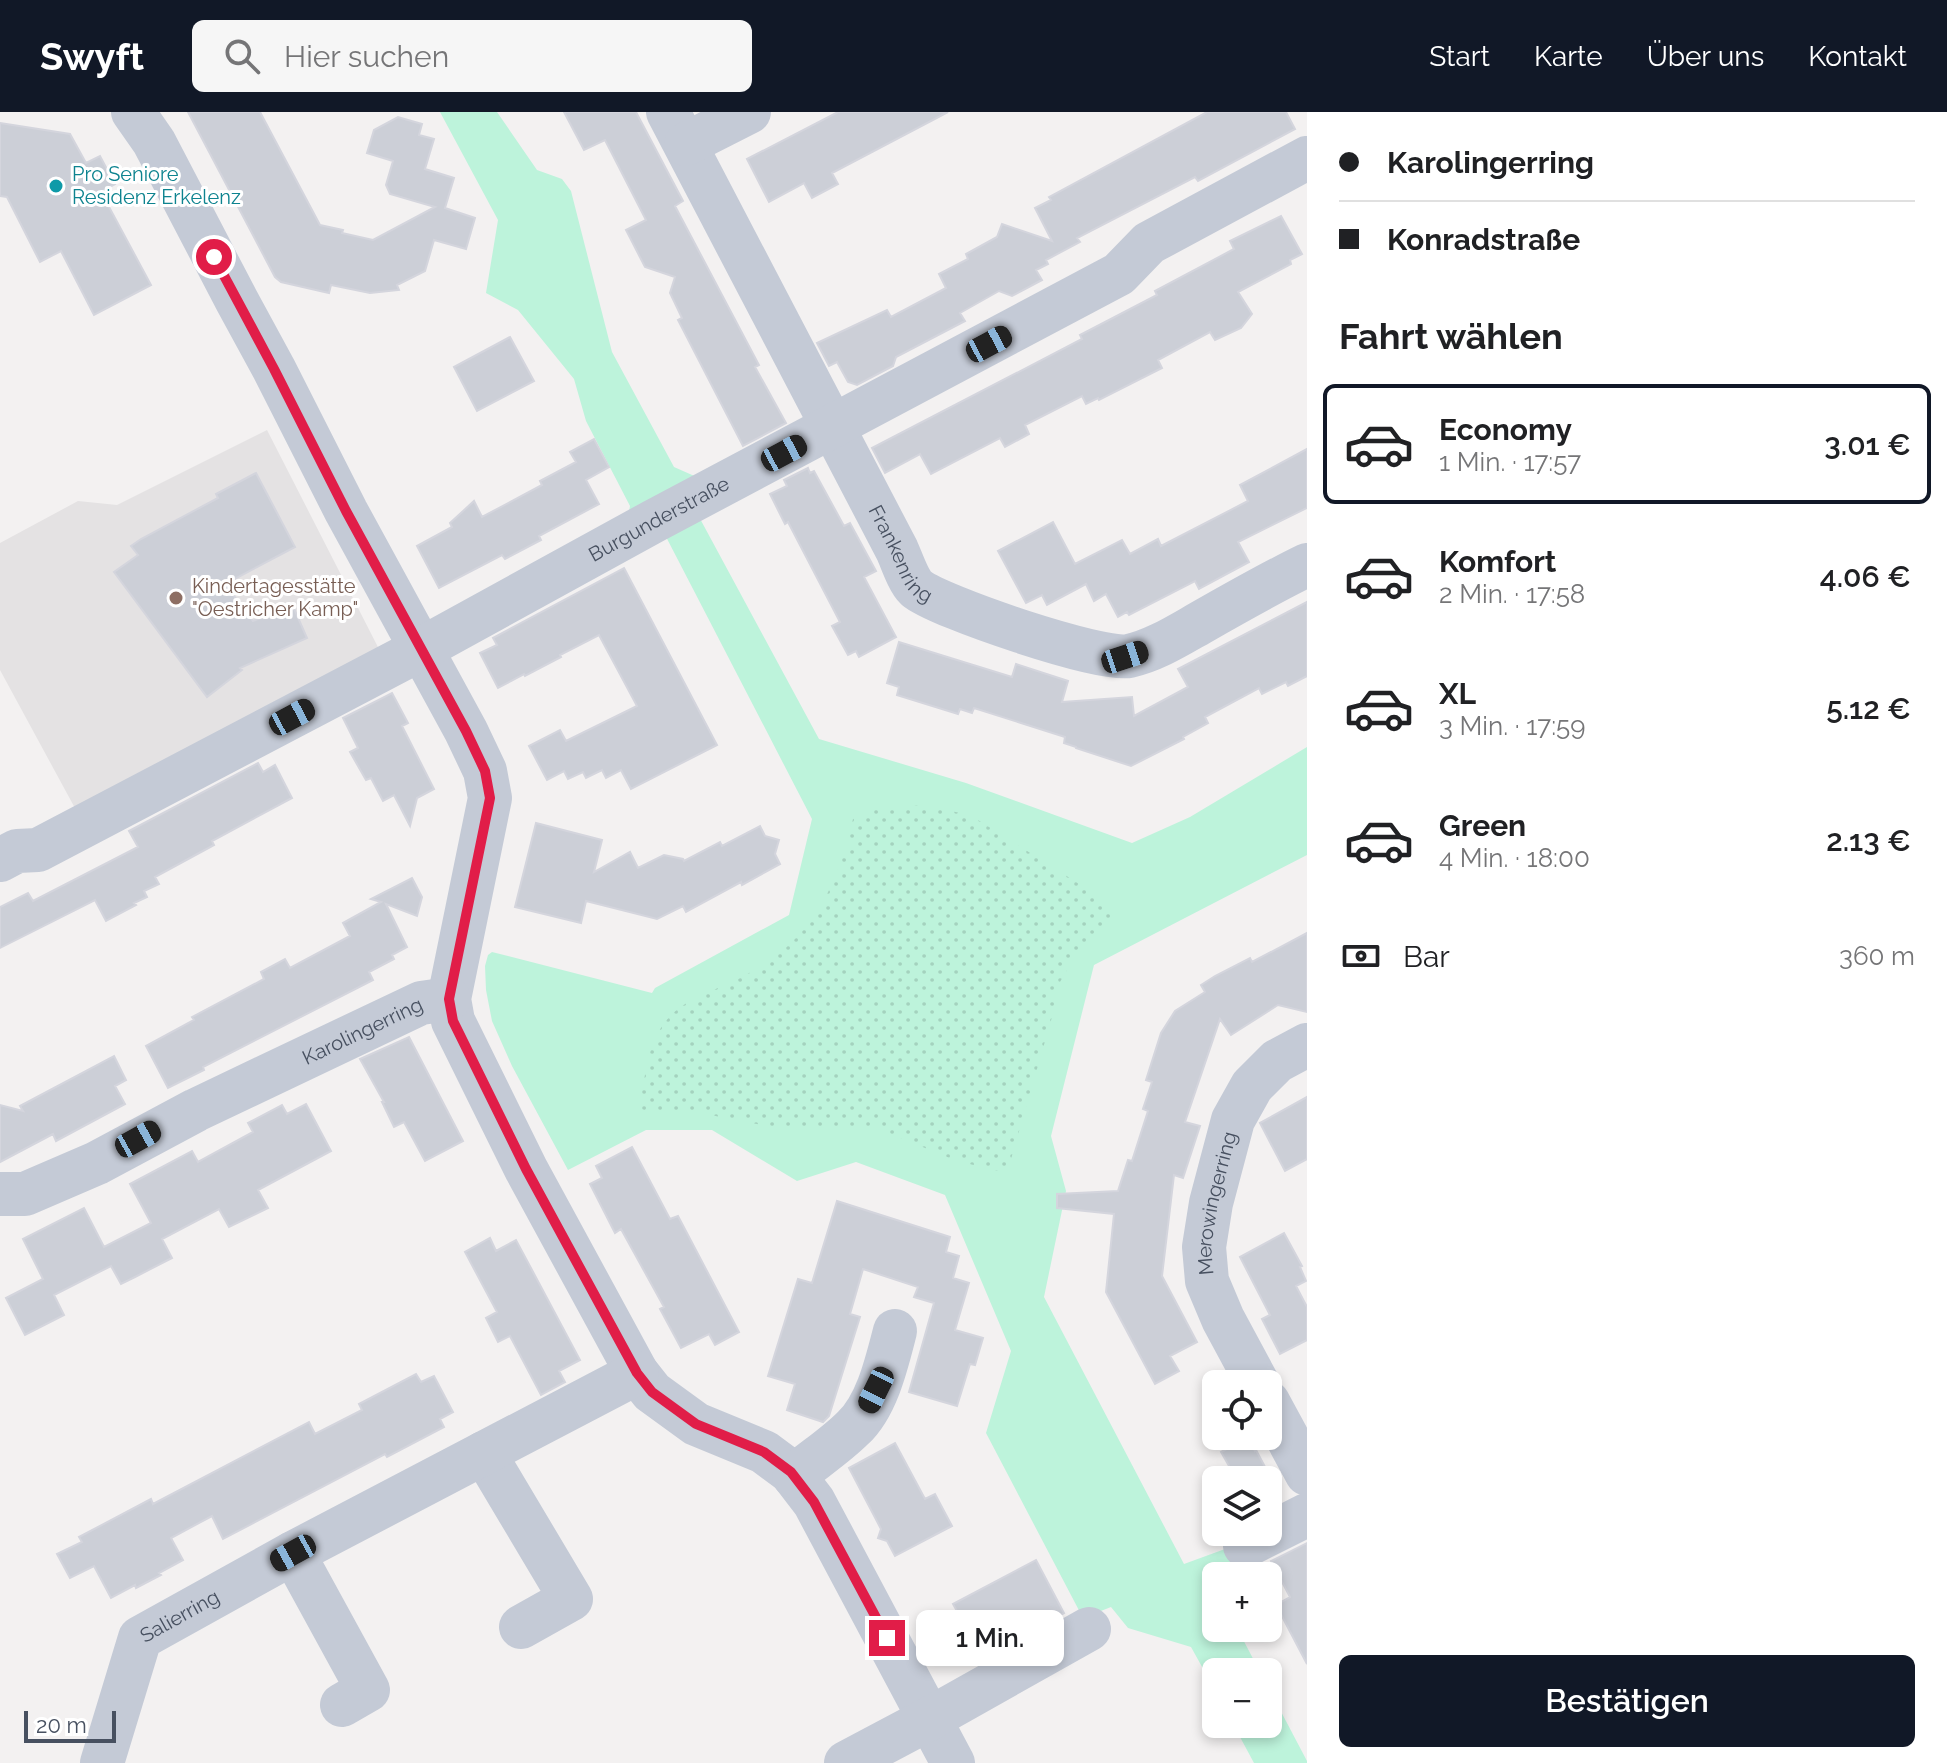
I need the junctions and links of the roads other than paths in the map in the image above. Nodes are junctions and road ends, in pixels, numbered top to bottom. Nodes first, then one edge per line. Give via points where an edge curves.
1 (133, 112) edge
2 (749, 112) edge
3 (677, 128) edge
4 (1307, 158) edge
5 (833, 427) junction
6 (1307, 565) edge
7 (421, 649) junction
8 (0, 860) edge
9 (449, 999) junction
10 (1307, 1045) edge
11 (0, 1194) edge
12 (895, 1331) dead end
13 (1250, 1370) edge
14 (637, 1373) junction
15 (1282, 1428) edge
16 (484, 1453) junction
17 (1307, 1474) edge
18 (794, 1476) junction
19 (1307, 1515) edge
20 (1282, 1528) edge
21 (293, 1553) junction
22 (521, 1627) dead end
23 (1089, 1629) dead end
24 (342, 1705) dead end
25 (929, 1719) junction
26 (102, 1763) edge
27 (846, 1763) edge
28 (953, 1763) edge

1 - 7 street, Karolingerring via 154,142
2 - 3 street, Frankenring
3 - 5 street, Frankenring
4 - 5 street, Burgunderstraße via 1149,243 1119,274
5 - 6 street, Frankenring via 914,586 954,608 1088,651 1125,657 1157,647
5 - 7 street, Burgunderstraße
7 - 8 street, Burgunderstraße via 38,850 17,851
7 - 9 street, Karolingerring via 485,771 490,798
9 - 11 street, Karolingerring via 421,1003 97,1163 25,1194
9 - 14 street via 453,1021 519,1155
10 - 13 street, Merowingerring via 1277,1061 1252,1086 1233,1120 1211,1203 1204,1247 1207,1281
12 - 18 street via 876,1390 855,1427
14 - 16 street, Salierring
14 - 18 street via 652,1392 696,1424 764,1452
15 - 17 street
16 - 21 street, Salierring
16 - 22 street via 571,1599
18 - 25 street via 814,1502
19 - 20 street
21 - 24 street via 368,1690
21 - 26 street, Salierring via 140,1638
23 - 25 street
25 - 27 street
25 - 28 street

